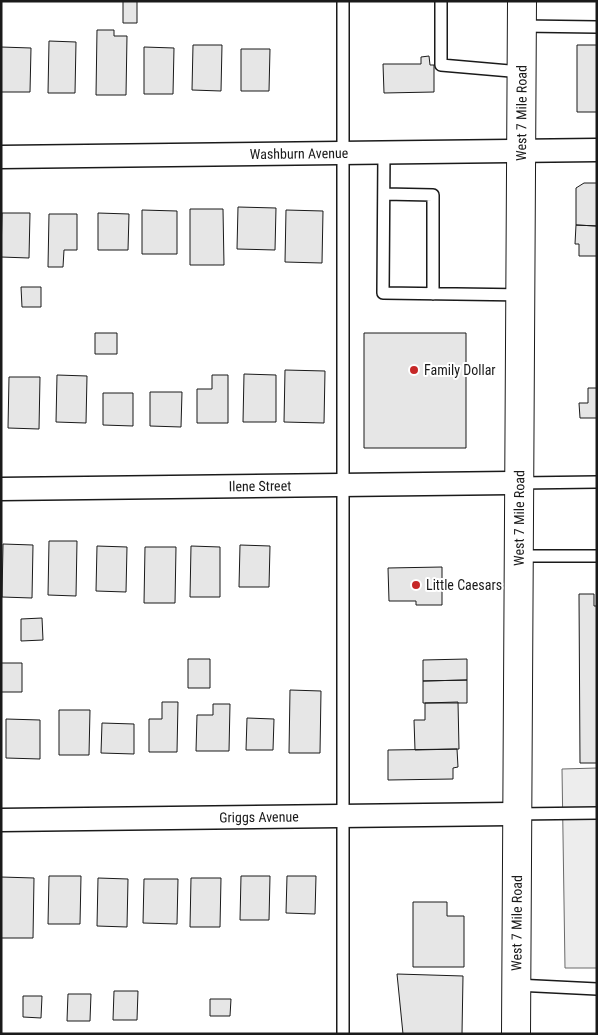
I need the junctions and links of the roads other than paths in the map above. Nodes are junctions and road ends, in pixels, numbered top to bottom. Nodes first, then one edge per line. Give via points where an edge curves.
1 (343, 1) edge
2 (441, 1) edge
3 (522, 14) edge
4 (597, 27) edge
5 (522, 72) junction
6 (597, 150) edge
7 (522, 151) junction
8 (384, 152) junction
9 (342, 153) junction
10 (1, 157) edge
11 (384, 194) junction
12 (433, 294) junction
13 (520, 295) junction
14 (597, 482) edge
15 (518, 483) junction
16 (342, 485) junction
17 (1, 489) edge
18 (518, 556) junction
19 (597, 556) edge
20 (597, 813) edge
21 (516, 814) junction
22 (343, 816) junction
23 (1, 820) edge
24 (516, 985) junction
25 (597, 989) edge
26 (343, 1034) edge
27 (516, 1034) edge

1 - 9 lane
2 - 5 lane via 441,65
3 - 4 lane
3 - 5 main road, West 7 Mile Road
5 - 7 main road, West 7 Mile Road
6 - 7 street, Washburn Avenue
7 - 8 street, Washburn Avenue
7 - 13 main road, West 7 Mile Road
8 - 9 street, Washburn Avenue
8 - 11 lane
9 - 10 street, Washburn Avenue
9 - 16 lane
11 - 12 lane via 383,293
11 - 12 lane via 434,194
12 - 13 lane
13 - 15 main road, West 7 Mile Road
14 - 15 lane
15 - 16 street, Ilene Street
15 - 18 main road, West 7 Mile Road
16 - 17 street, Ilene Street
16 - 22 lane
18 - 19 lane
18 - 21 main road, West 7 Mile Road
20 - 21 lane
21 - 22 street, Griggs Avenue
21 - 24 main road, West 7 Mile Road
22 - 23 street, Griggs Avenue
22 - 26 lane
24 - 25 lane
24 - 27 main road, West 7 Mile Road

